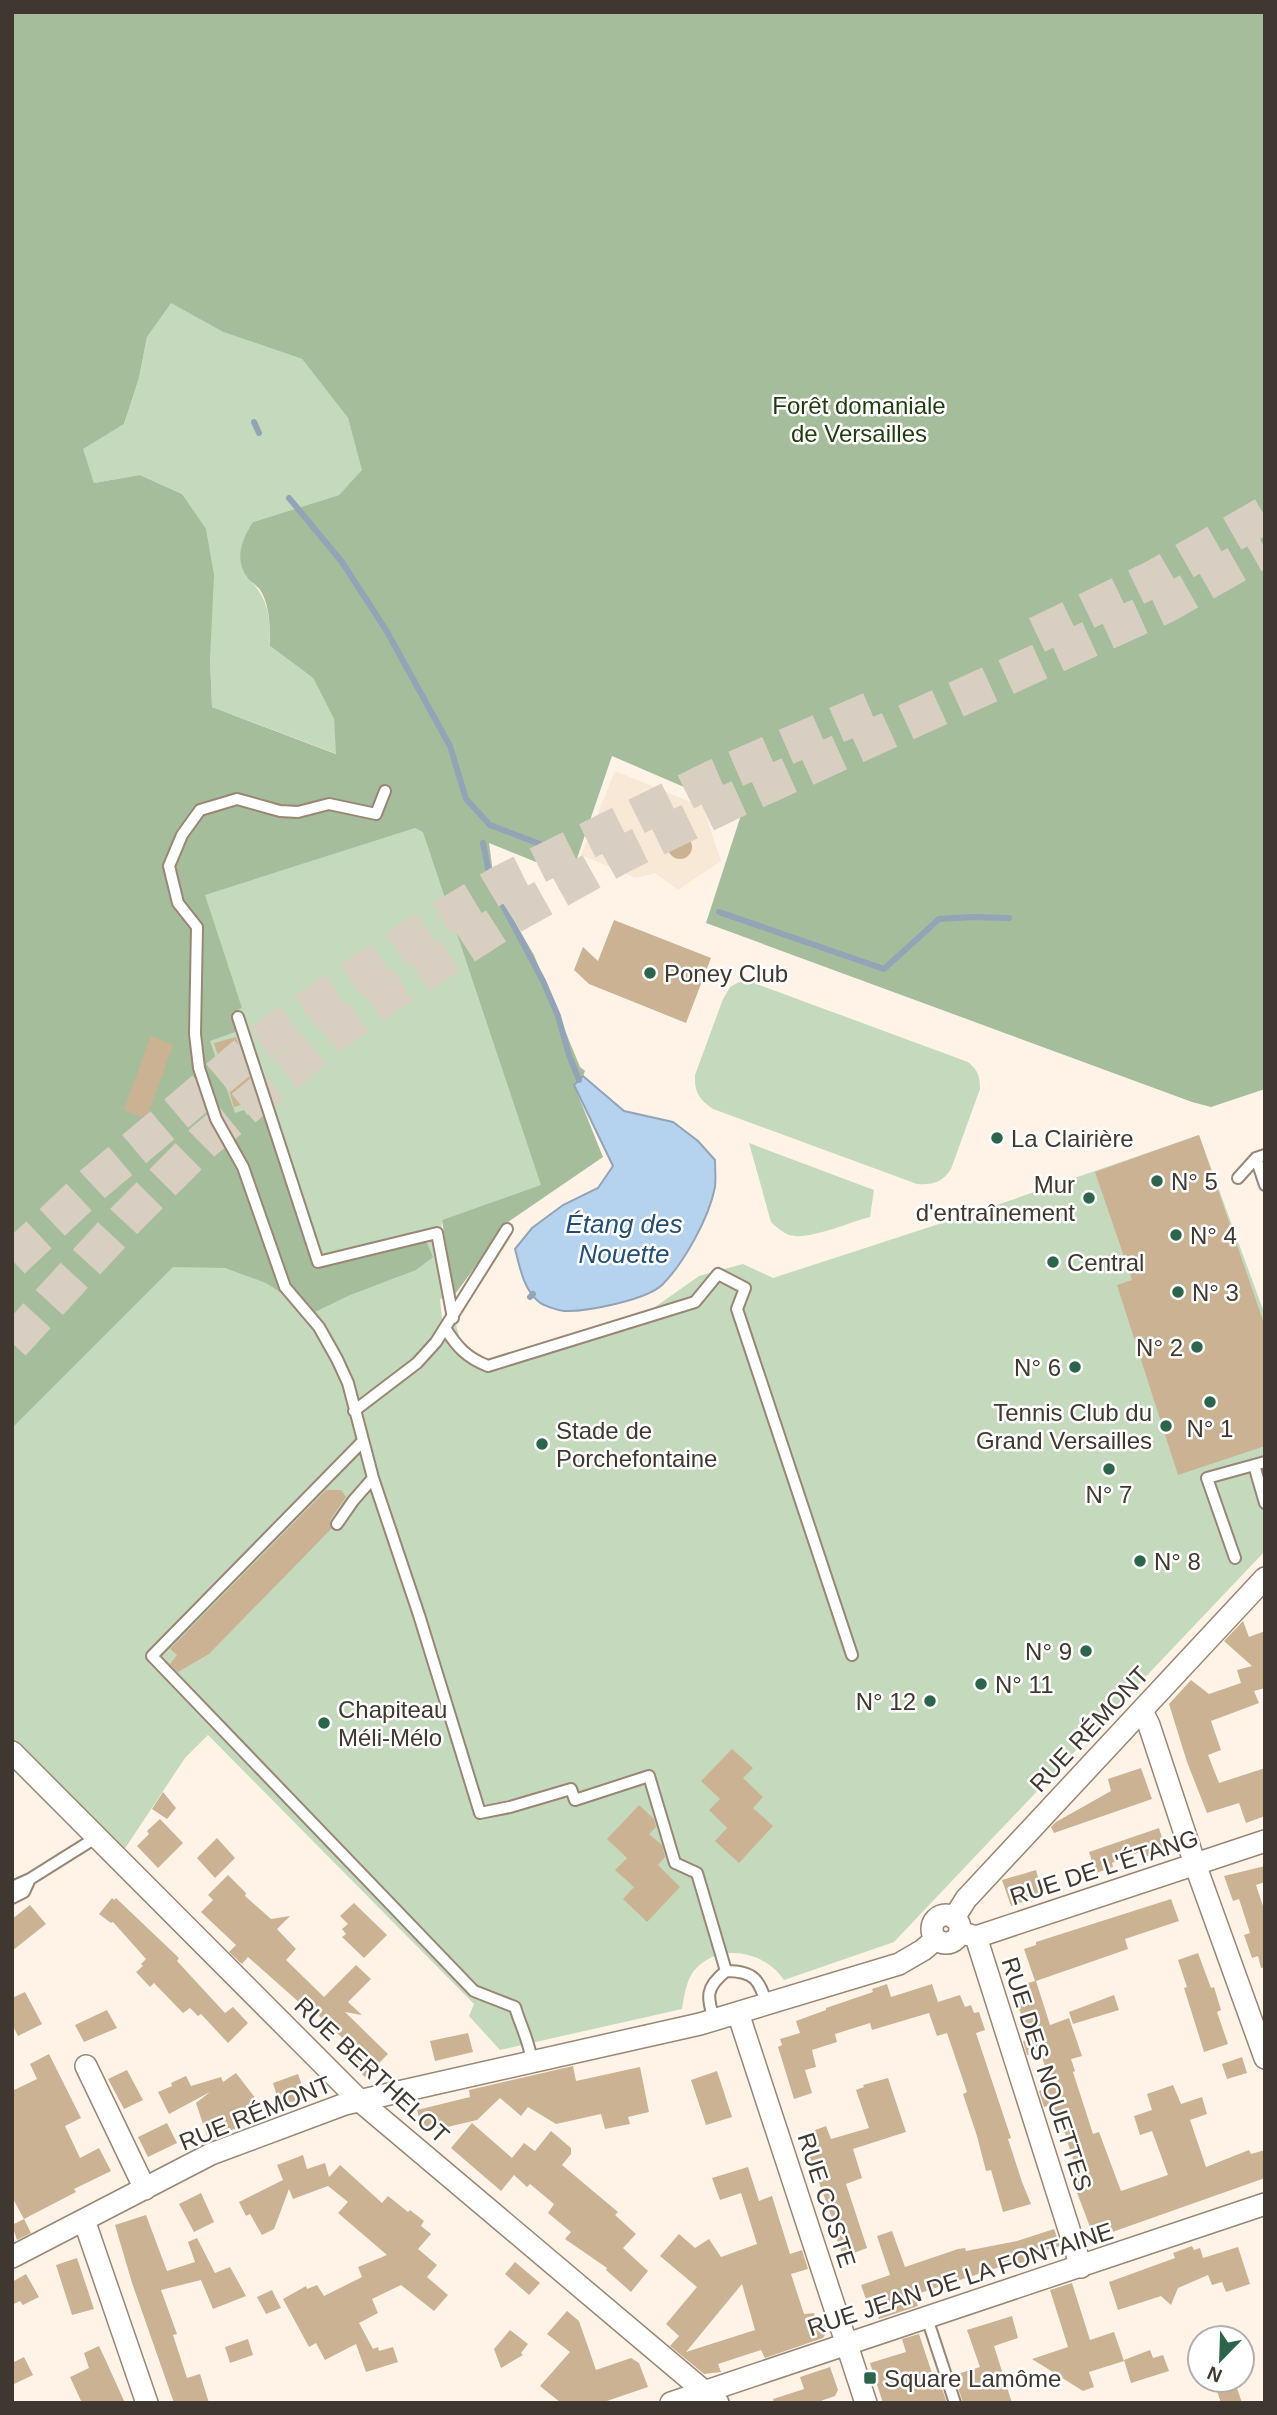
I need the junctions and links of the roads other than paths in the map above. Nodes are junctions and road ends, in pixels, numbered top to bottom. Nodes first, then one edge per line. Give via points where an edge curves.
1 (385, 791) dead end
2 (238, 1017) dead end
3 (1260, 1157) edge
4 (1238, 1178) dead end
5 (1265, 1185) edge
6 (507, 1229) dead end
7 (453, 1318) junction
8 (445, 1328) junction
9 (354, 1411) junction
10 (362, 1442) junction
11 (1260, 1463) edge
12 (373, 1478) junction
13 (1265, 1503) edge
14 (337, 1524) dead end
15 (1235, 1558) dead end
16 (1265, 1578) edge
17 (852, 1656) dead end
18 (1142, 1711) junction
19 (12, 1752) edge
20 (97, 1837) junction
21 (1265, 1841) edge
22 (1195, 1864) junction
23 (17, 1883) edge
24 (12, 1898) edge
25 (963, 1929) junction
26 (726, 1971) junction
27 (767, 2005) junction
28 (738, 2013) junction
29 (714, 2020) junction
30 (1265, 2058) edge
31 (532, 2062) junction
32 (86, 2066) dead end
33 (360, 2101) junction
34 (145, 2189) junction
35 (1265, 2204) edge
36 (84, 2220) junction
37 (12, 2257) edge
38 (1080, 2267) junction
39 (927, 2318) junction
40 (847, 2345) junction
41 (711, 2397) edge
42 (148, 2403) edge
43 (671, 2403) edge
44 (866, 2403) edge
45 (955, 2403) edge

1 - 9 lane via 376,814 329,804 280,811 237,799 200,810 182,835 169,866 178,903 197,927 195,1034 199,1068 216,1119 243,1167 285,1287 319,1327 337,1359
2 - 7 lane via 318,1262 436,1233
3 - 4 lane
3 - 5 lane
6 - 7 lane
7 - 8 lane
8 - 9 lane via 417,1363
8 - 17 lane via 472,1360 488,1366 695,1302 718,1275 745,1288 737,1309
9 - 10 lane
10 - 12 lane
10 - 31 lane via 152,1656 474,1991 515,2007
11 - 13 lane
11 - 15 lane via 1208,1478
12 - 14 lane
12 - 26 lane via 480,1813 571,1789 576,1800 649,1776 675,1863 697,1873
16 - 18 street, RUE RÉMONT
18 - 22 street
18 - 25 street, RUE RÉMONT via 966,1899
19 - 20 street, RUE BERTHELOT
20 - 23 lane via 30,1880
20 - 33 street, RUE BERTHELOT
21 - 22 street, RUE DE L'ÉTANG
22 - 25 street, RUE DE L'ÉTANG
22 - 30 street
23 - 24 lane
25 - 27 street, RUE RÉMONT via 945,1915 932,1928 936,1938 899,1964
25 - 38 street, RUE DES NOUETTES
26 - 27 lane via 751,1975 760,1983
26 - 29 lane via 708,1994
27 - 28 street, RUE RÉMONT
28 - 29 street, RUE RÉMONT
28 - 40 street, RUE COSTE
29 - 31 street, RUE RÉMONT
31 - 33 street, RUE RÉMONT
32 - 34 street
33 - 34 street, RUE RÉMONT via 211,2154
33 - 41 street, RUE BERTHELOT
34 - 36 street, RUE RÉMONT
35 - 38 street, RUE JEAN DE LA FONTAINE
36 - 37 street, RUE RÉMONT
36 - 42 street
38 - 39 street, RUE JEAN DE LA FONTAINE
39 - 40 street, RUE JEAN DE LA FONTAINE
39 - 45 lane
40 - 41 street, RUE JEAN DE LA FONTAINE
40 - 44 street, RUE COSTE
41 - 43 street, RUE JEAN DE LA FONTAINE

